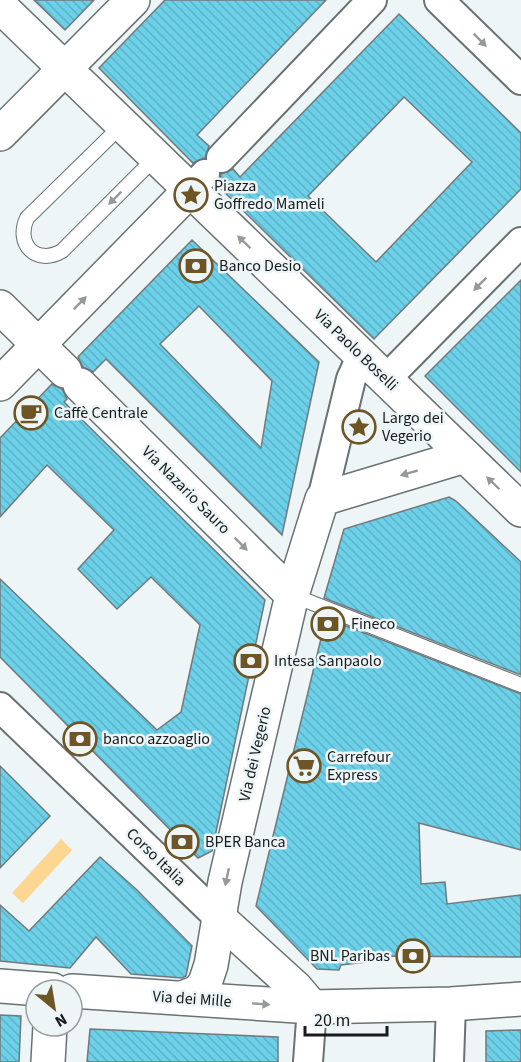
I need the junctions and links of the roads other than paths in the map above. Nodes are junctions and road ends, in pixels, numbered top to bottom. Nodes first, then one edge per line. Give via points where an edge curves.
1 (133, 0) edge
2 (372, 0) edge
3 (439, 0) edge
4 (0, 6) edge
5 (66, 68) junction
6 (521, 80) edge
7 (123, 124) junction
8 (0, 134) edge
9 (156, 157) junction
10 (205, 174) junction
11 (521, 242) edge
12 (0, 307) edge
13 (39, 345) junction
14 (362, 355) junction
15 (386, 379) junction
16 (0, 384) edge
17 (465, 456) junction
18 (322, 499) junction
19 (521, 510) edge
20 (292, 595) junction
21 (521, 685) edge
22 (0, 707) edge
23 (219, 918) junction
24 (0, 986) edge
25 (24, 988) edge
26 (84, 992) edge
27 (182, 998) junction
28 (521, 999) edge
29 (451, 1004) junction
30 (312, 1007) junction
31 (49, 1038) edge
32 (48, 1062) edge
33 (308, 1062) edge
34 (448, 1062) edge

1 - 5 street
2 - 10 street
3 -> 6 street
4 - 5 street
5 - 7 street
5 - 8 street
7 - 9 street
9 -> 7 lane via 62,251 47,257 32,252 23,239 27,218
9 - 10 street
13 -> 10 street
14 -> 10 street, Via Paolo Boselli
11 -> 15 street
12 - 13 street
13 - 16 street
13 -> 20 street, Via Nazario Sauro
14 - 15 street, Via Paolo Boselli
14 - 18 street, Via dei Vegerio via 351,379
15 - 17 street, Via Paolo Boselli
17 -> 18 street
19 -> 17 street, Via Paolo Boselli
18 - 20 street, Via dei Vegerio
20 - 21 lane
20 -> 23 street, Via dei Vegerio
22 - 23 street, Corso Italia
23 - 27 street, Via dei Vegerio via 205,984 198,992
23 - 30 street, Corso Italia
24 - 25 street
26 - 27 street, Via dei Mille
27 -> 30 street, Via dei Mille
28 - 29 street, Via dei Mille
29 - 30 street, Via dei Mille
29 - 34 street
30 - 33 street
31 - 32 street

